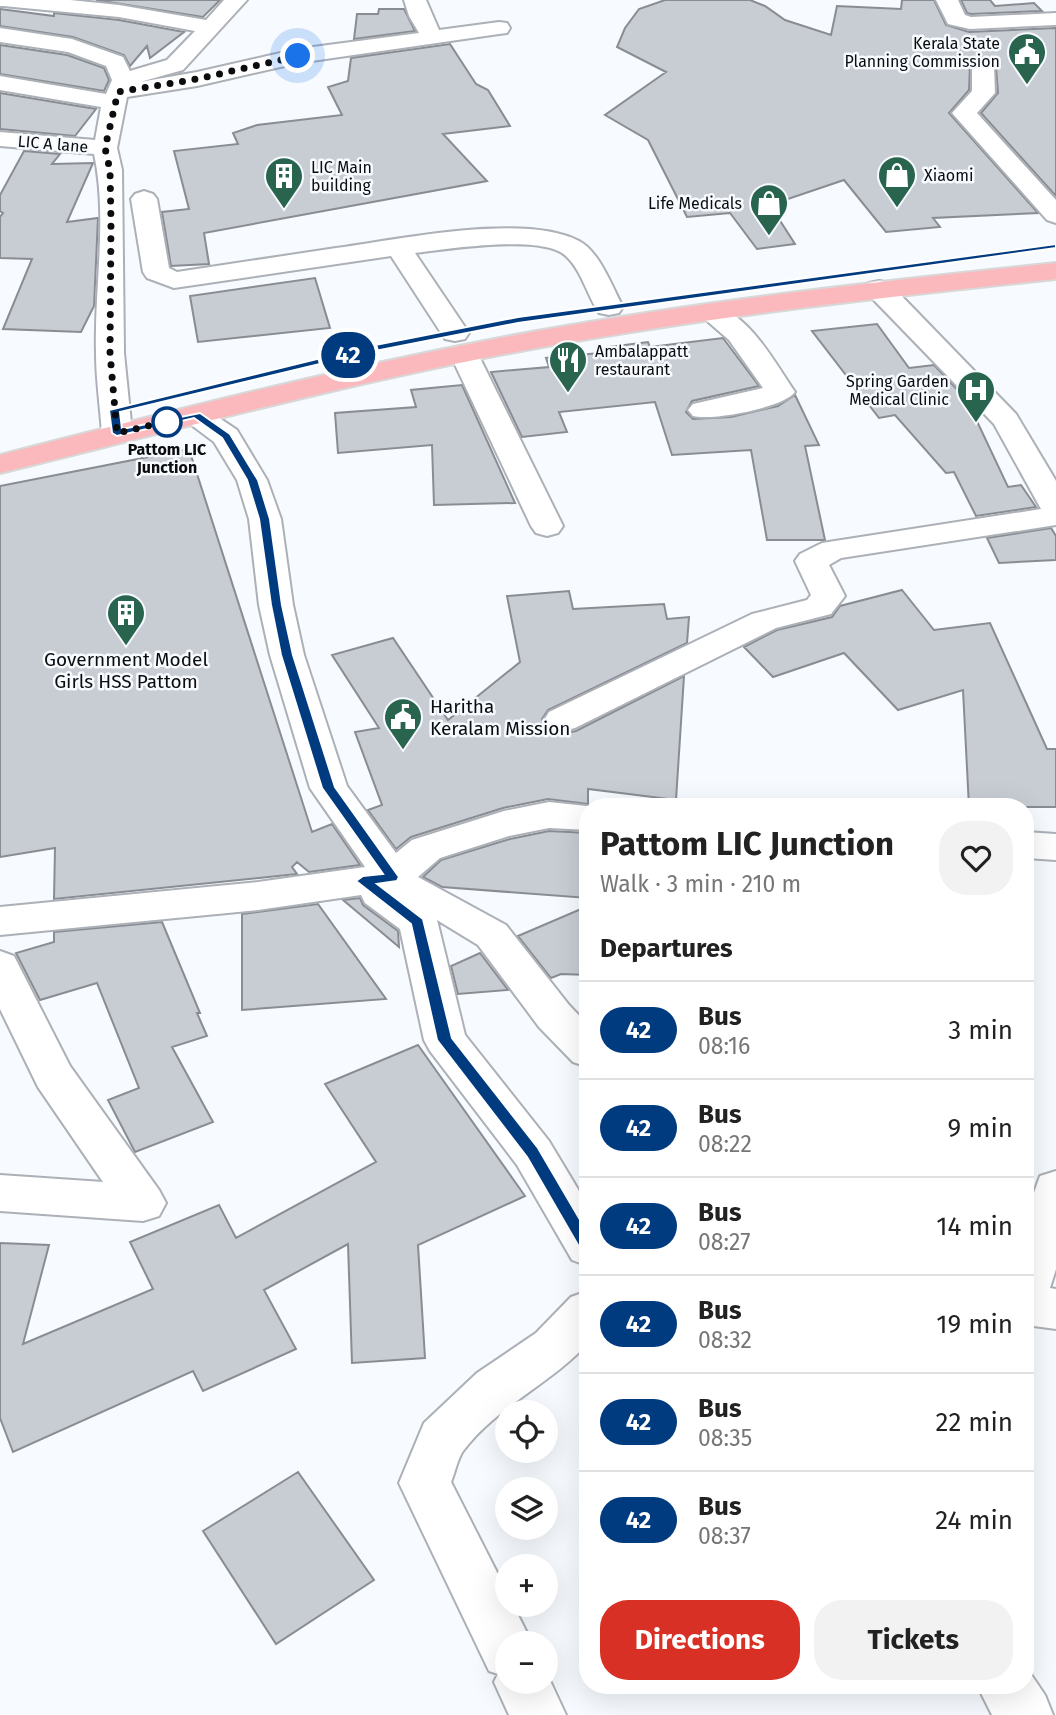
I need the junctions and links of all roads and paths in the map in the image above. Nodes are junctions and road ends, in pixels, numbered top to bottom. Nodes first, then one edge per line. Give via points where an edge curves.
1 (3, 0) edge
2 (236, 0) edge
3 (415, 0) edge
4 (947, 0) edge
5 (1044, 0) edge
6 (1056, 11) edge
7 (1056, 19) edge
8 (211, 27) junction
9 (499, 28) dead end
10 (0, 35) edge
11 (433, 37) junction
12 (983, 66) dead end
13 (0, 83) edge
14 (119, 91) junction
15 (0, 139) edge
16 (105, 148) junction
17 (144, 200) dead end
18 (1056, 215) edge
19 (1056, 246) edge
20 (398, 247) junction
21 (1056, 271) edge
22 (879, 289) junction
23 (609, 307) junction
24 (712, 313) junction
25 (459, 343) junction
26 (703, 410) dead end
27 (196, 415) junction
28 (116, 422) junction
29 (0, 439) edge
30 (0, 464) edge
31 (1056, 508) edge
32 (1056, 516) edge
33 (547, 526) dead end
34 (562, 720) dead end
35 (579, 817) edge
36 (1034, 846) edge
37 (1056, 847) edge
38 (378, 879) junction
39 (0, 921) edge
40 (0, 966) edge
41 (579, 1042) edge
42 (1056, 1189) edge
43 (0, 1193) edge
44 (579, 1232) edge
45 (1034, 1264) edge
46 (1034, 1306) edge
47 (1056, 1309) edge
48 (579, 1321) edge
49 (498, 1631) edge
50 (528, 1694) edge
51 (1011, 1694) edge
52 (538, 1715) edge
53 (1025, 1715) edge

1 - 8 street via 119,11
2 - 8 street
3 - 11 street
4 - 7 street via 956,19 970,23
5 - 6 street
8 - 14 street via 175,65
9 - 11 street
10 - 14 street via 83,50 115,62
11 - 14 street via 298,56
12 - 18 street via 984,93 964,113
13 - 14 street
14 - 16 street
15 - 16 street, LIC A lane
16 - 28 street via 111,196 110,353
17 - 20 street via 156,272 174,280
19 - 23 main road
20 - 23 street via 510,237 564,241 576,250
20 - 25 street
21 - 22 main road
22 - 24 main road
22 - 31 street via 1006,420
23 - 25 main road
24 - 25 main road
24 - 26 street via 739,334 780,392
25 - 27 main road
25 - 28 main road via 330,359
25 - 33 street
27 - 28 main road
27 - 38 street via 226,436 252,480 265,519 287,655 329,788
28 - 29 main road
28 - 30 main road
32 - 34 street via 833,550 811,561 828,596 819,607 764,621
35 - 38 street via 549,815 504,824 426,849
36 - 37 street
38 - 39 street via 258,896
38 - 41 street via 444,906 492,935
38 - 44 street via 418,922 445,1040 533,1153
40 - 43 street via 53,1075 143,1203
42 - 45 street
46 - 47 street
48 - 49 street via 553,1348 495,1388 442,1439 425,1483
50 - 52 street
51 - 53 street

